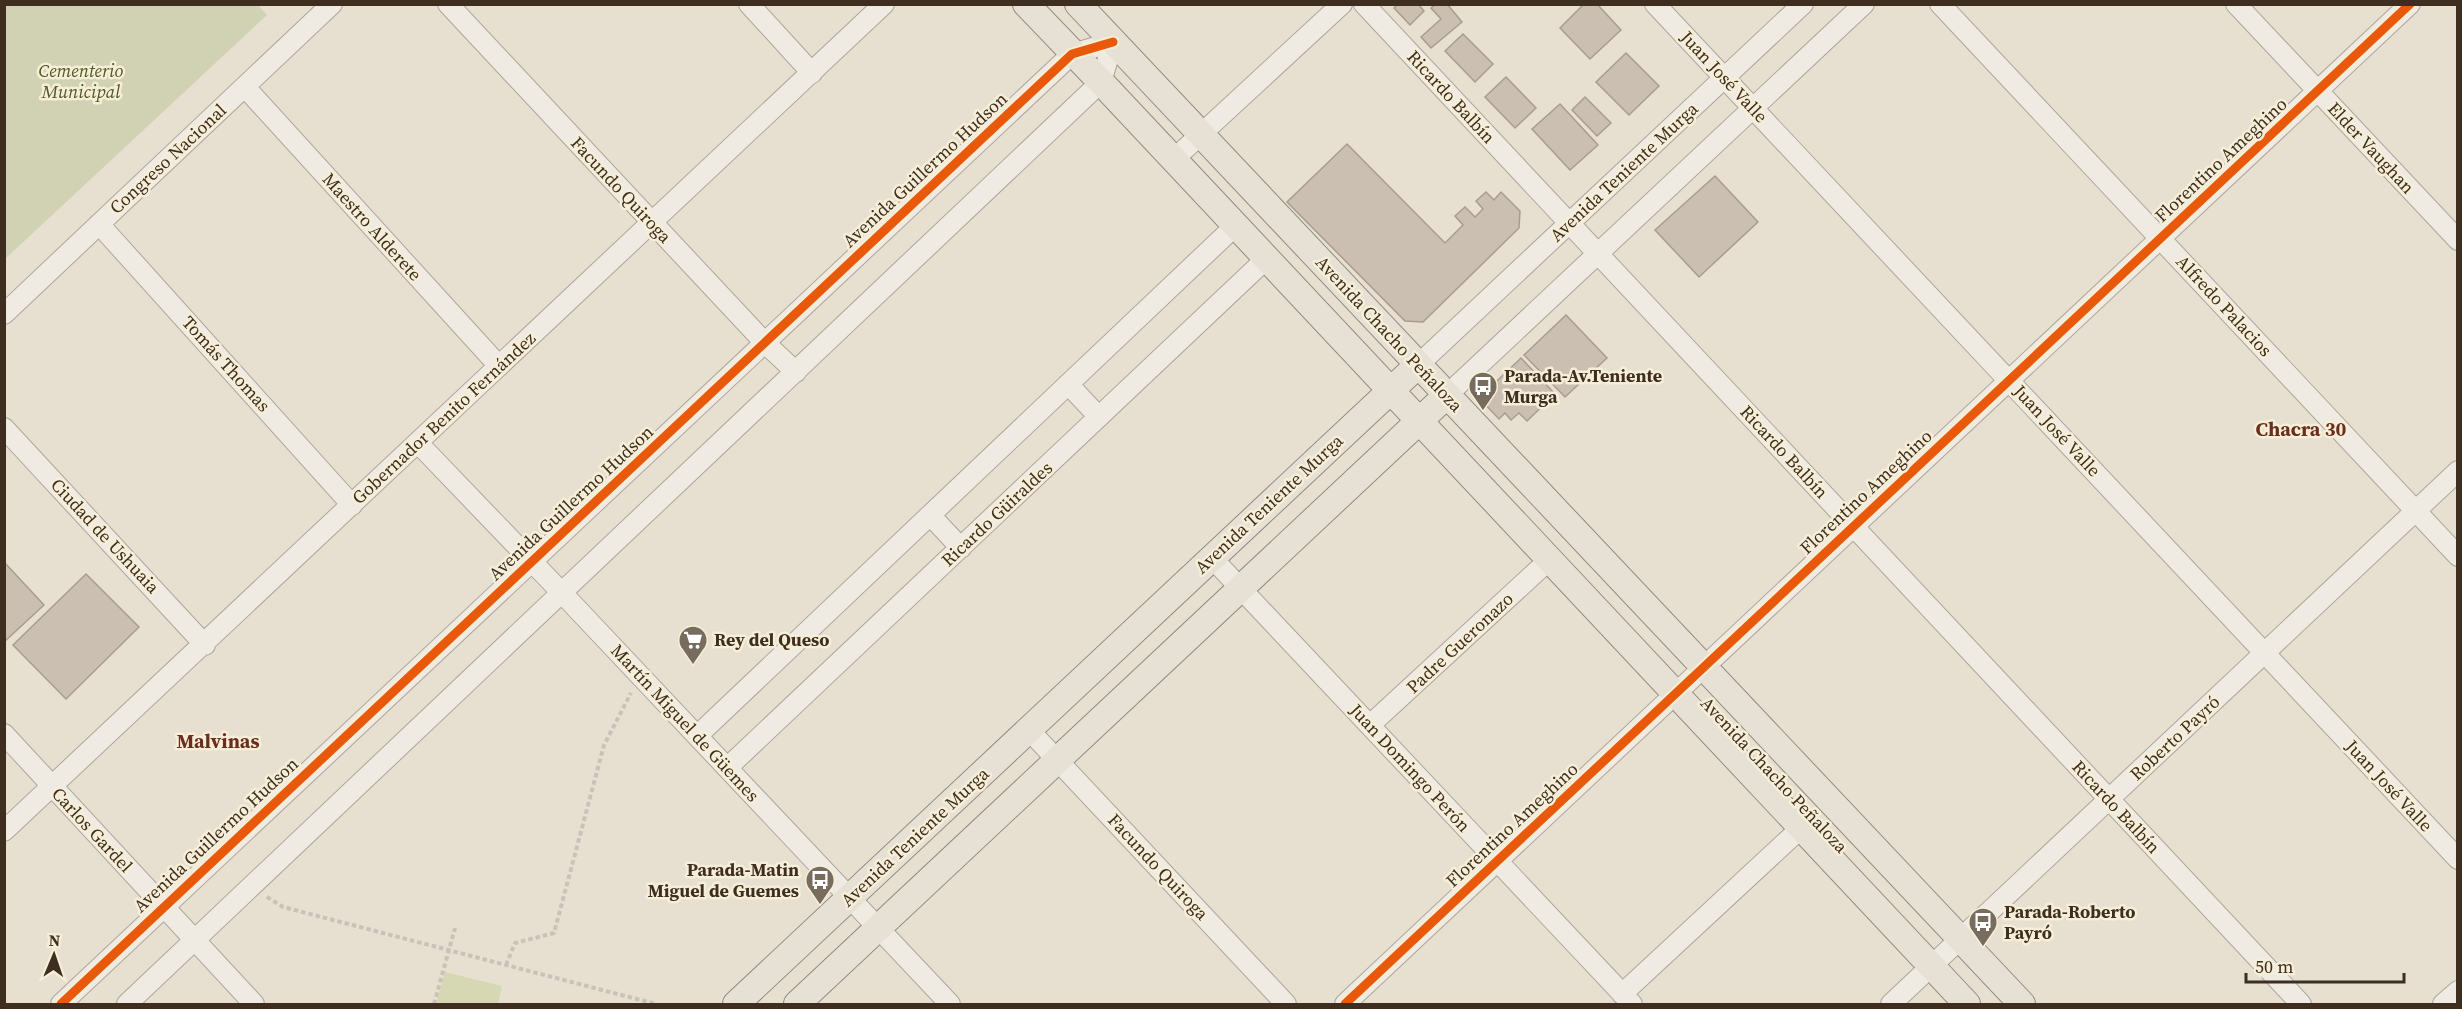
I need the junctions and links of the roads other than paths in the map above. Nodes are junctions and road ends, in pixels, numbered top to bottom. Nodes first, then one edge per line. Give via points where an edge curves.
1 (332, 4) edge
2 (448, 4) edge
3 (749, 4) edge
4 (884, 4) edge
5 (1026, 4) edge
6 (1078, 4) edge
7 (1342, 4) edge
8 (1364, 4) edge
9 (1656, 4) edge
10 (1803, 4) edge
11 (1864, 4) edge
12 (1940, 4) edge
13 (2236, 4) edge
14 (2410, 4) edge
15 (1113, 42) junction
16 (1072, 54) junction
17 (812, 73) junction
18 (1725, 78) junction
19 (1101, 82) junction
20 (244, 87) junction
21 (2318, 91) junction
22 (1754, 109) junction
23 (1201, 135) junction
24 (1173, 160) junction
25 (651, 223) junction
26 (1570, 223) junction
27 (99, 224) junction
28 (1235, 226) junction
29 (2160, 239) junction
30 (2457, 240) edge
31 (1599, 254) junction
32 (1266, 259) junction
33 (4, 314) edge
34 (765, 343) junction
35 (1418, 365) junction
36 (500, 366) junction
37 (796, 372) junction
38 (2009, 381) junction
39 (1068, 384) junction
40 (1390, 391) junction
41 (1447, 395) junction
42 (1099, 417) junction
43 (1419, 422) junction
44 (4, 428) edge
45 (418, 443) junction
46 (2457, 471) edge
47 (352, 505) junction
48 (2415, 511) junction
49 (930, 515) junction
50 (1854, 526) junction
51 (961, 548) junction
52 (2457, 556) edge
53 (1212, 558) junction
54 (1549, 560) junction
55 (532, 562) junction
56 (1241, 588) junction
57 (563, 594) junction
58 (205, 645) junction
59 (2265, 653) junction
60 (1704, 667) junction
61 (1675, 694) junction
62 (1370, 725) junction
63 (1029, 730) junction
64 (4, 734) edge
65 (697, 736) junction
66 (1058, 760) junction
67 (728, 768) junction
68 (52, 787) junction
69 (2109, 799) junction
70 (1801, 828) junction
71 (4, 831) edge
72 (2457, 859) edge
73 (1498, 861) junction
74 (850, 898) junction
75 (163, 908) junction
76 (879, 928) junction
77 (1960, 940) junction
78 (194, 941) junction
79 (1932, 967) junction
80 (2457, 991) edge
81 (1627, 999) edge
82 (60, 1005) edge
83 (127, 1005) edge
84 (254, 1005) edge
85 (736, 1005) edge
86 (797, 1005) edge
87 (951, 1005) edge
88 (1286, 1005) edge
89 (1344, 1005) edge
90 (1891, 1005) edge
91 (1967, 1005) edge
92 (2022, 1005) edge
93 (2301, 1005) edge
94 (2443, 1005) edge

1 - 20 street, Congreso Nacional
2 - 25 street, Facundo Quiroga
3 - 17 street
4 - 17 street, Gobernador Benito Fernández
5 - 16 main road, Avenida Chacho Peñaloza
6 - 15 main road, Avenida Chacho Peñaloza
7 - 23 street
8 - 26 street, Ricardo Balbín
9 - 18 street, Juan José Valle
10 - 18 street, Avenida Teniente Murga
11 - 22 street
12 - 29 street, Alfredo Palacios
13 - 21 street, Elder Vaughan
14 - 21 street, Florentino Ameghino
15 - 16 street, Avenida Guillermo Hudson
15 - 19 street
15 - 23 main road, Avenida Chacho Peñaloza
16 - 19 main road, Avenida Chacho Peñaloza
16 - 34 street, Avenida Guillermo Hudson
17 - 25 street, Gobernador Benito Fernández
18 - 22 street, Juan José Valle
18 - 26 street, Avenida Teniente Murga
19 - 24 main road, Avenida Chacho Peñaloza
19 - 37 street
20 - 27 street, Congreso Nacional
20 - 36 street, Maestro Alderete
21 - 29 street, Florentino Ameghino
21 - 30 street, Elder Vaughan
22 - 31 street
22 - 38 street, Juan José Valle
23 - 24 street
23 - 35 main road, Avenida Chacho Peñaloza
24 - 28 main road, Avenida Chacho Peñaloza
25 - 34 street, Facundo Quiroga
25 - 36 street, Gobernador Benito Fernández
26 - 31 street, Ricardo Balbín
26 - 35 street, Avenida Teniente Murga
27 - 33 street, Congreso Nacional
27 - 47 street, Tomás Thomas
28 - 32 main road, Avenida Chacho Peñaloza
28 - 39 street
29 - 38 street, Florentino Ameghino
29 - 48 street, Alfredo Palacios
31 - 41 street
31 - 50 street, Ricardo Balbín
32 - 40 main road, Avenida Chacho Peñaloza
32 - 42 street, Ricardo Güiraldes
34 - 37 street, Facundo Quiroga
34 - 55 street, Avenida Guillermo Hudson
35 - 40 main road, Avenida Teniente Murga
35 - 41 main road, Avenida Chacho Peñaloza
36 - 45 street, Gobernador Benito Fernández
37 - 57 street
38 - 50 street, Florentino Ameghino
38 - 59 street, Juan José Valle
39 - 42 street
39 - 49 street
40 - 43 main road, Avenida Chacho Peñaloza
40 - 53 main road, Avenida Teniente Murga
41 - 43 main road
41 - 60 main road, Avenida Chacho Peñaloza
42 - 51 street, Ricardo Güiraldes
43 - 54 main road, Avenida Chacho Peñaloza
43 - 56 main road
44 - 58 street, Ciudad de Ushuaia
45 - 47 street, Gobernador Benito Fernández
45 - 55 street, Martín Miguel de Güemes
46 - 48 street, Roberto Payró
47 - 58 street, Gobernador Benito Fernández
48 - 52 street, Alfredo Palacios
48 - 59 street, Roberto Payró
49 - 51 street
49 - 65 street
50 - 60 street, Florentino Ameghino
50 - 69 street, Ricardo Balbín
51 - 67 street, Ricardo Güiraldes
53 - 56 street, Juan Domingo Perón
53 - 63 main road, Avenida Teniente Murga
54 - 61 main road, Avenida Chacho Peñaloza
54 - 62 street, Padre Gueronazo
55 - 57 street, Martín Miguel de Güemes
55 - 75 street, Avenida Guillermo Hudson
56 - 62 street, Juan Domingo Perón
56 - 66 main road
57 - 65 street, Martín Miguel de Güemes
57 - 78 street
58 - 68 street, Gobernador Benito Fernández
59 - 69 street, Roberto Payró
59 - 72 street, Juan José Valle
60 - 61 street, Florentino Ameghino
60 - 77 main road, Avenida Chacho Peñaloza
61 - 70 main road, Avenida Chacho Peñaloza
61 - 73 street, Florentino Ameghino
62 - 73 street, Juan Domingo Perón
63 - 66 street, Facundo Quiroga
63 - 74 main road, Avenida Teniente Murga
64 - 68 street, Carlos Gardel
65 - 67 street, Martín Miguel de Güemes
66 - 76 main road
66 - 88 street, Facundo Quiroga
67 - 74 street, Martín Miguel de Güemes
68 - 71 street, Gobernador Benito Fernández
68 - 75 street, Carlos Gardel
69 - 77 street, Roberto Payró
69 - 93 street, Ricardo Balbín
70 - 79 main road, Avenida Chacho Peñaloza
70 - 81 street
73 - 81 street, Juan Domingo Perón
73 - 89 street, Florentino Ameghino
74 - 76 street, Martín Miguel de Güemes
74 - 85 main road, Avenida Teniente Murga
75 - 78 street, Carlos Gardel
75 - 82 street, Avenida Guillermo Hudson
76 - 86 main road
76 - 87 street, Martín Miguel de Güemes
77 - 79 street, Roberto Payró
77 - 92 main road, Avenida Chacho Peñaloza
78 - 83 street
78 - 84 street, Carlos Gardel
79 - 90 street, Roberto Payró
79 - 91 main road, Avenida Chacho Peñaloza
80 - 94 street

